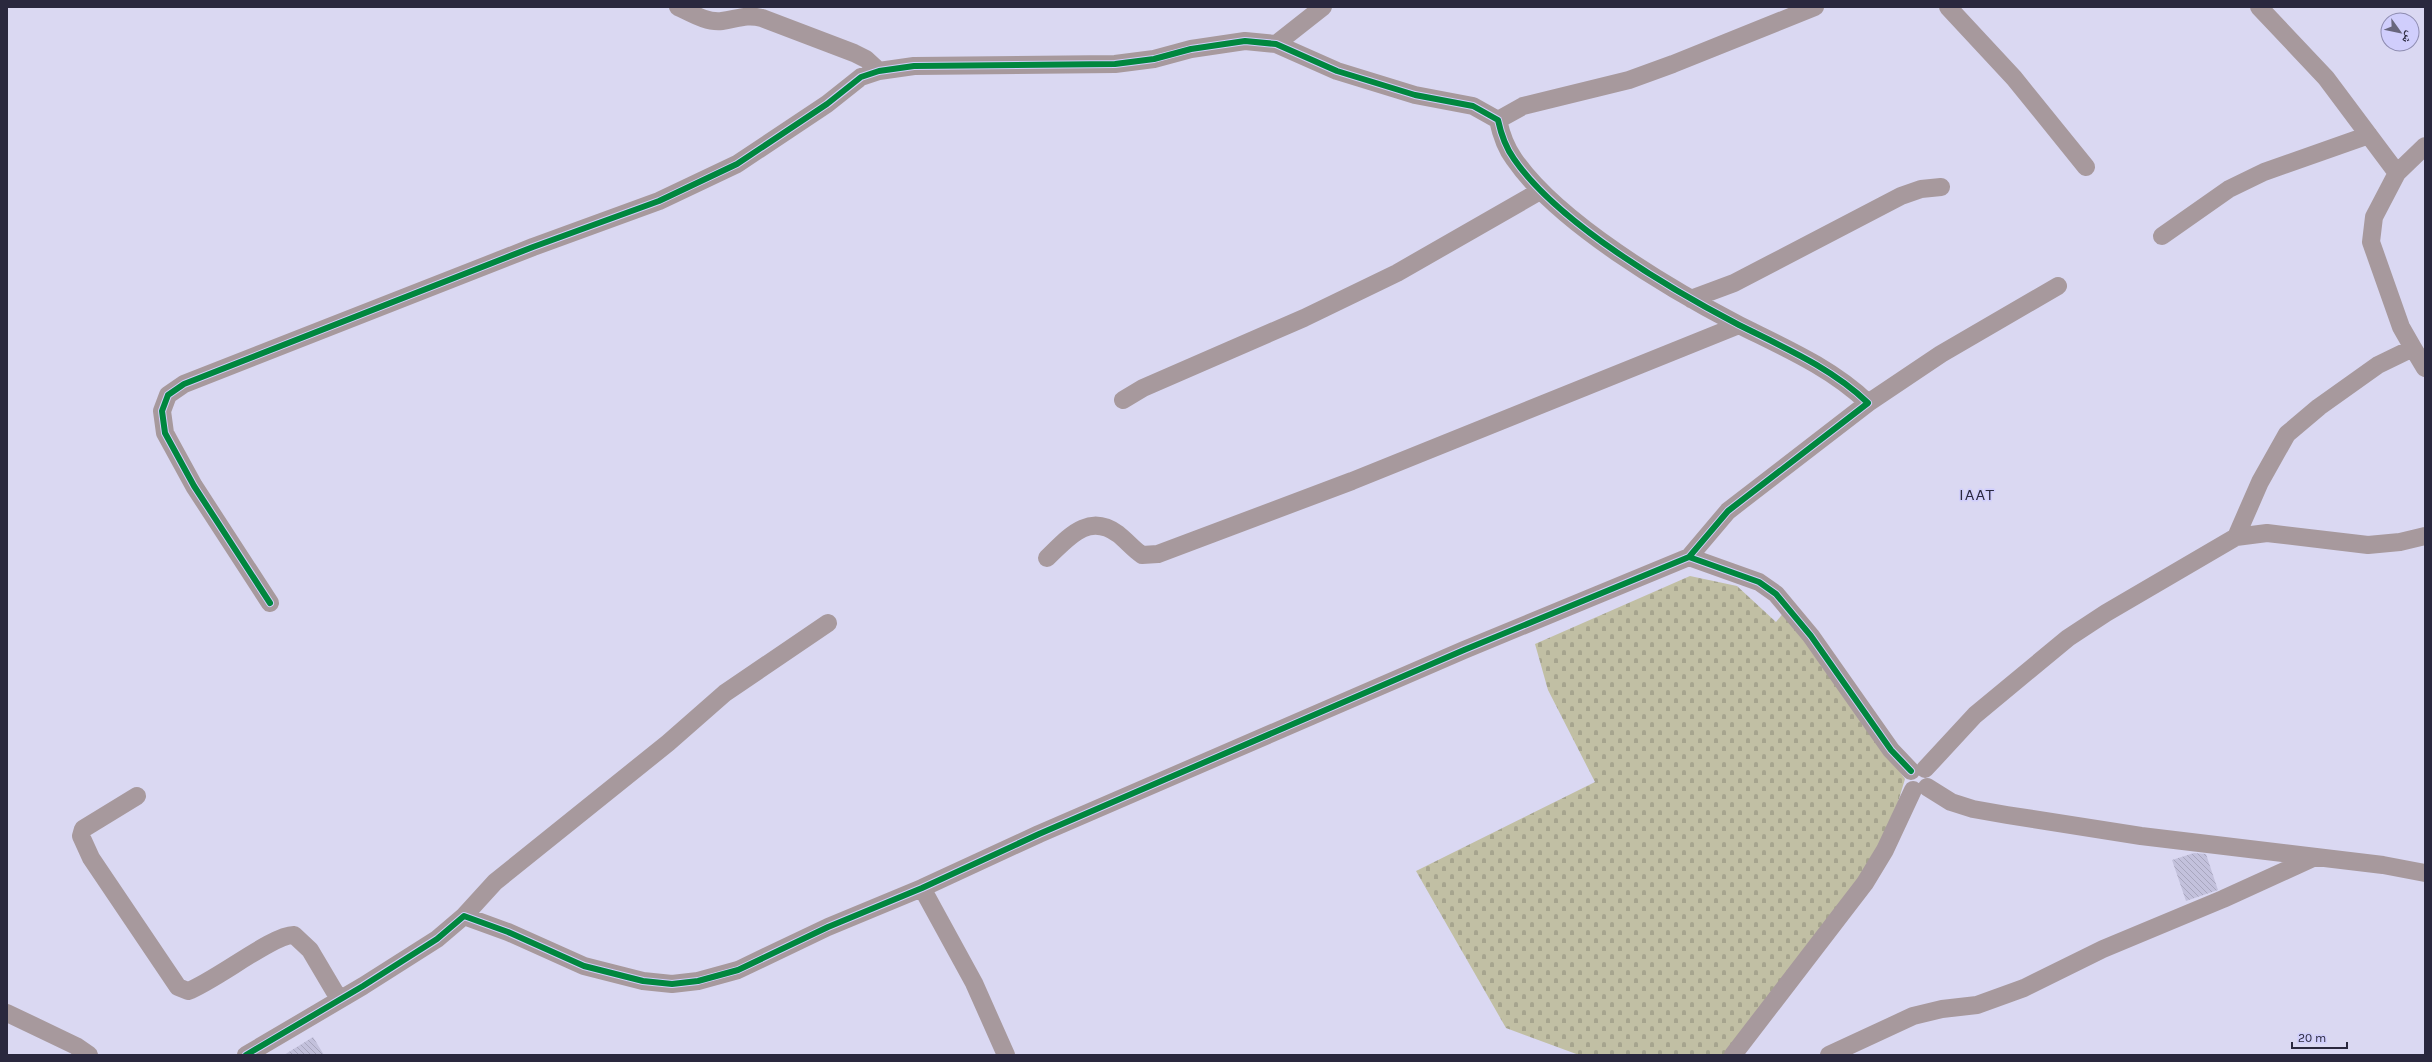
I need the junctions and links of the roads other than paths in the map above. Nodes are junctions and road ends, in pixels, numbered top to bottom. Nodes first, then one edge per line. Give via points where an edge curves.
1 (678, 7) edge
2 (1323, 7) edge
3 (1815, 7) edge
4 (1948, 7) edge
5 (2259, 7) edge
6 (1276, 44) junction
7 (879, 71) junction
8 (1498, 120) junction
9 (2368, 135) junction
10 (2425, 146) edge
11 (2086, 167) dead end
12 (2397, 173) junction
13 (1941, 187) dead end
14 (1540, 191) junction
15 (2162, 236) dead end
16 (2058, 286) dead end
17 (1691, 299) junction
18 (1740, 325) junction
19 (2413, 348) junction
20 (2425, 368) edge
21 (1123, 400) dead end
22 (1868, 403) junction
23 (2425, 536) edge
24 (2236, 537) junction
25 (1688, 557) junction
26 (1047, 558) dead end
27 (270, 603) dead end
28 (828, 623) dead end
29 (1918, 770) junction
30 (1920, 788) junction
31 (137, 796) dead end
32 (2315, 856) junction
33 (2425, 873) edge
34 (922, 888) junction
35 (464, 916) junction
36 (339, 999) junction
37 (7, 1012) edge
38 (88, 1055) edge
39 (246, 1055) edge
40 (1006, 1055) edge
41 (1734, 1055) edge
42 (1829, 1055) edge

1 - 7 street via 706,20 722,21 751,15 762,18 854,53 866,59
2 - 6 street
3 - 8 street via 1629,80 1522,106
4 - 11 street via 2014,78
5 - 9 street via 2326,78
6 - 7 street via 1245,41 1115,64 914,66
6 - 8 street via 1337,71 1415,95 1473,106
7 - 27 street via 860,77 827,104 737,164 686,188 619,217 533,247 184,384 168,396 162,411 165,433 194,486
8 - 14 street via 1513,159
9 - 12 street
9 - 15 street via 2264,172 2229,189
10 - 12 street
12 - 19 street via 2374,217 2371,242 2400,327
13 - 17 street via 1921,189 1901,196 1734,283
14 - 17 street via 1618,252
14 - 21 street via 1397,273 1304,318 1143,388
16 - 22 street via 1941,354
17 - 18 street
18 - 22 street via 1823,369 1850,386
18 - 26 street via 1359,478 1158,554 1142,555 1118,534 1104,526 1092,526 1078,529
19 - 20 street
19 - 24 street via 2378,365 2287,434 2260,482
22 - 25 street via 1728,511
23 - 24 street via 2400,542 2368,545 2267,533
24 - 29 street via 2068,638 1975,715
25 - 29 street via 1759,582 1776,594 1811,636 1890,750
25 - 34 street via 1464,650 1039,834
28 - 35 street via 725,693 668,743 494,882
29 - 30 street via 1930,778
30 - 32 street via 1951,802 1980,810 2096,830
30 - 41 street via 1865,883
31 - 36 street via 83,829 81,836 91,858 178,987 188,991 204,985 277,938 294,935 310,950
32 - 33 street
32 - 42 street via 2223,899 2103,949 2024,988 1977,1006 1942,1009 1913,1016
34 - 35 street via 828,927 738,970 698,981 672,984 643,981 584,966 508,932
34 - 40 street via 974,983
35 - 36 street via 437,939
36 - 39 street
37 - 38 street via 76,1046

